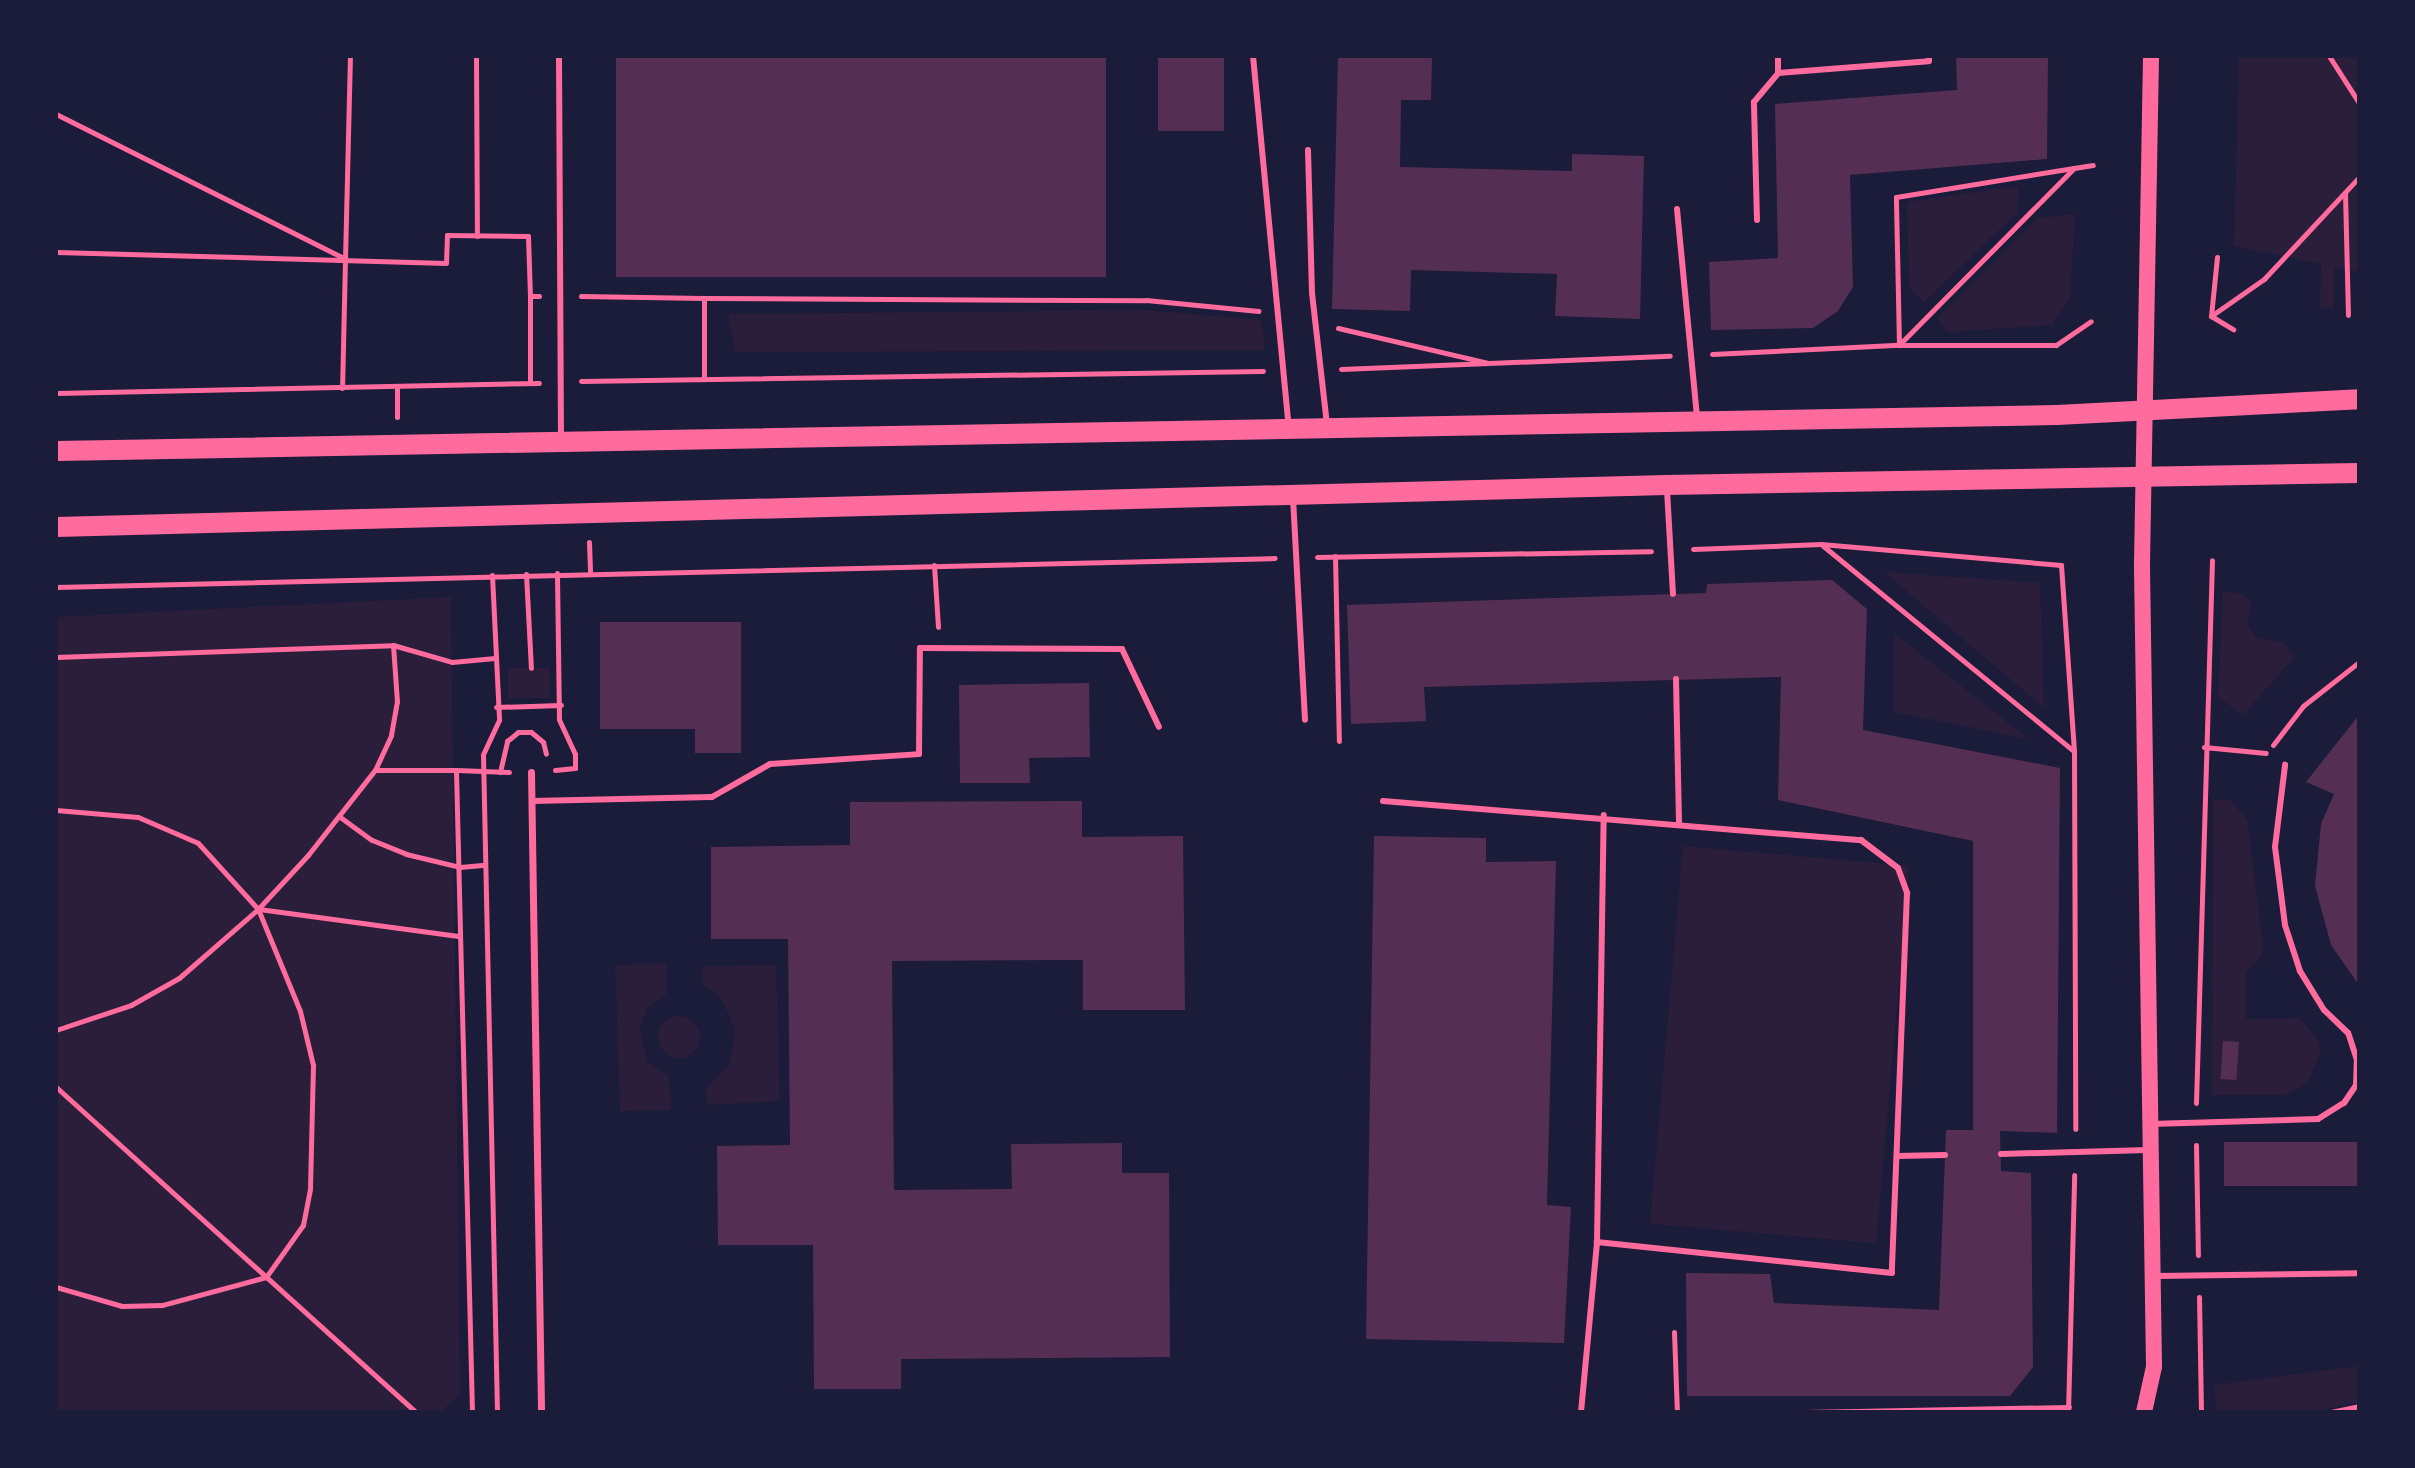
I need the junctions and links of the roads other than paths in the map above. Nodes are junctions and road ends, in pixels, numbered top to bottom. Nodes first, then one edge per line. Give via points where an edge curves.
1 (559, 56) edge
2 (1253, 56) edge
3 (1778, 56) edge
4 (1929, 56) edge
5 (2151, 56) edge
6 (1778, 73) junction
7 (1308, 150) dead end
8 (1677, 209) dead end
9 (1757, 220) dead end
10 (2359, 399) edge
11 (2145, 409) junction
12 (1697, 421) junction
13 (1327, 429) junction
14 (1289, 430) junction
15 (561, 442) junction
16 (56, 451) edge
17 (2359, 473) edge
18 (2143, 480) junction
19 (1666, 485) junction
20 (1292, 494) junction
21 (56, 527) edge
22 (1673, 594) dead end
23 (1676, 679) dead end
24 (1305, 720) dead end
25 (1159, 727) dead end
26 (2285, 765) dead end
27 (531, 772) road end
28 (532, 801) junction
29 (1383, 801) dead end
30 (1604, 815) junction
31 (1679, 822) junction
32 (2150, 1124) junction
33 (2152, 1150) junction
34 (2001, 1154) dead end
35 (1945, 1155) dead end
36 (1897, 1156) junction
37 (1597, 1242) junction
38 (2359, 1273) edge
39 (2152, 1276) junction
40 (541, 1412) edge
41 (1581, 1412) edge
42 (2144, 1412) edge

1 - 15 lane
2 - 14 lane
3 - 6 lane
4 - 6 lane via 1929,61
5 - 11 main road
6 - 9 lane via 1754,102
7 - 13 lane
8 - 12 lane
10 - 11 main road
11 - 12 main road
11 - 18 main road
12 - 13 main road
13 - 14 main road
14 - 15 main road
15 - 16 main road
17 - 18 main road
18 - 19 main road
18 - 32 main road
19 - 20 main road
19 - 22 lane
20 - 21 main road
20 - 24 lane
23 - 31 lane
25 - 28 lane via 1122,649 920,648 919,754 770,764 712,797
26 - 32 lane via 2275,847 2285,925 2300,971 2324,1010 2348,1033 2357,1060 2356,1085 2344,1103 2318,1119
27 - 28 street
28 - 40 street
29 - 30 lane
30 - 31 lane
30 - 37 lane
31 - 36 lane via 1861,840 1898,868 1907,893
32 - 33 main road
33 - 34 lane
33 - 39 main road
35 - 36 lane
36 - 37 lane via 1892,1273
37 - 41 lane
38 - 39 lane
39 - 42 main road via 2154,1367

